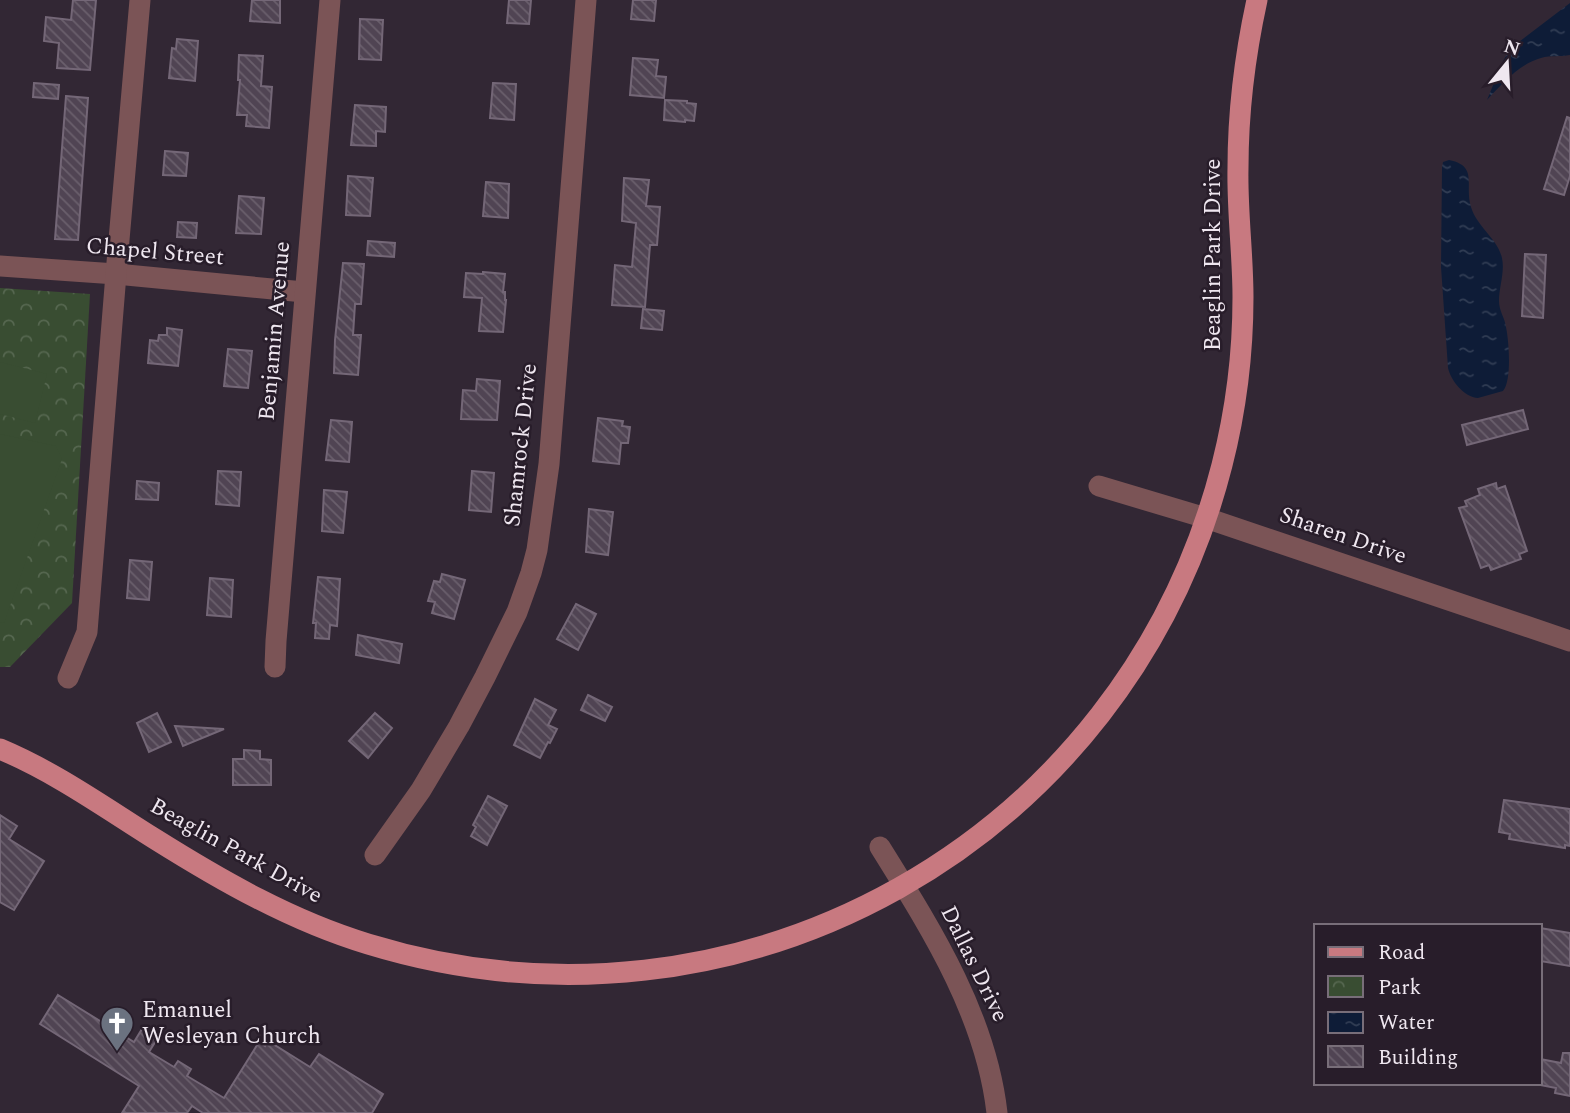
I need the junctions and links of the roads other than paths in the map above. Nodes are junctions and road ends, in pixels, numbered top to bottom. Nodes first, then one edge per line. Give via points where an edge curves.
1 (140, 0) edge
2 (330, 0) edge
3 (586, 0) edge
4 (1258, 0) edge
5 (0, 266) edge
6 (116, 274) junction
7 (304, 292) junction
8 (1099, 486) dead end
9 (1206, 518) junction
10 (1570, 641) edge
11 (275, 667) dead end
12 (68, 678) dead end
13 (0, 749) edge
14 (880, 848) dead end
15 (375, 855) dead end
16 (904, 885) junction
17 (997, 1113) edge

1 - 6 street
2 - 7 street, Benjamin Avenue
3 - 15 street, Shamrock Drive via 549,464 534,561 517,612 459,726
4 - 9 main road, Beaglin Park Drive via 1240,116 1241,353 1230,427
5 - 6 street, Chapel Street
6 - 7 street, Chapel Street
6 - 12 street via 86,632
7 - 11 street, Benjamin Avenue
8 - 9 street, Sharen Drive
9 - 10 street, Sharen Drive
9 - 16 main road, Beaglin Park Drive via 1154,634 1093,725 1004,815
13 - 16 main road, Beaglin Park Drive via 52,774 206,870 293,916 366,944 433,962 504,972 633,972 751,950 824,925
14 - 16 street, Dallas Drive
16 - 17 street, Dallas Drive via 976,1025 991,1071

